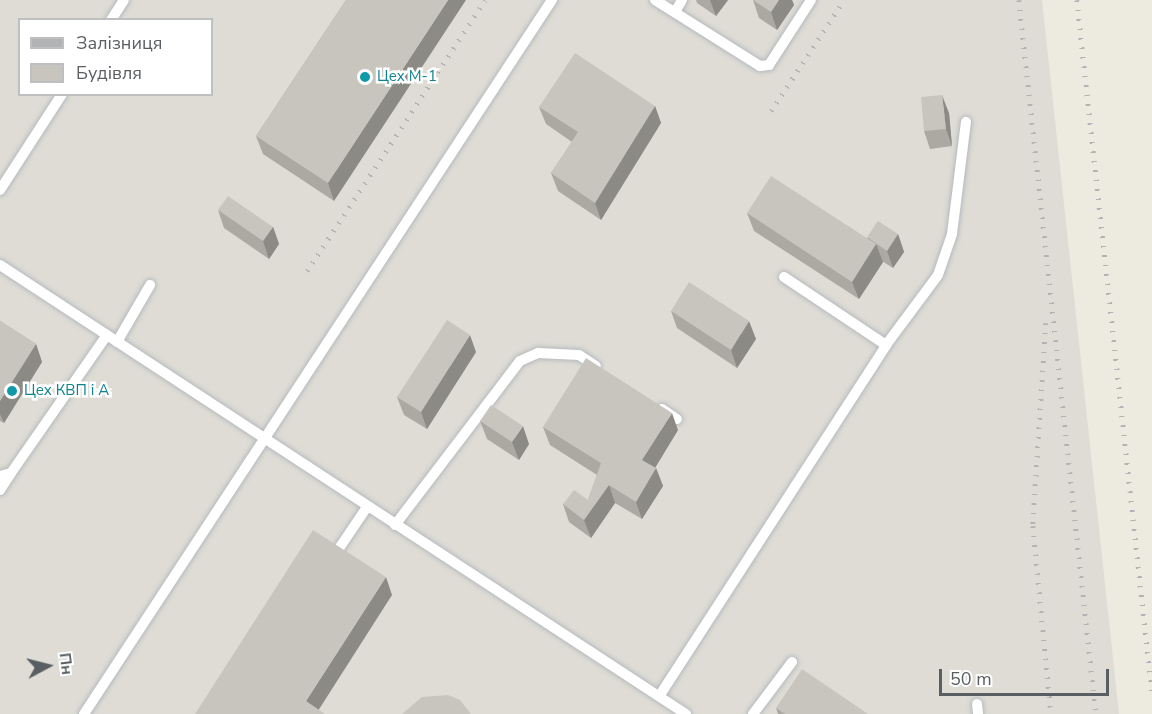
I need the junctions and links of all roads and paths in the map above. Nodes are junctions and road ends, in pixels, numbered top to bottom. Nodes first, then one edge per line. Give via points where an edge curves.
1 (124, 0) edge
2 (552, 0) edge
3 (655, 0) edge
4 (682, 0) edge
5 (811, 0) edge
6 (675, 12) junction
7 (112, 18) edge
8 (61, 96) edge
9 (966, 122) dead end
10 (0, 190) edge
11 (0, 265) edge
12 (784, 277) dead end
13 (150, 285) dead end
14 (106, 335) junction
15 (117, 342) junction
16 (886, 345) junction
17 (609, 374) edge
18 (648, 400) edge
19 (677, 419) dead end
20 (264, 439) junction
21 (6, 475) edge
22 (0, 490) edge
23 (367, 507) junction
24 (395, 525) junction
25 (340, 547) edge
26 (792, 662) dead end
27 (660, 695) junction
28 (84, 714) edge
29 (686, 714) edge
30 (753, 714) edge

1 - 7 lane
2 - 20 lane
3 - 6 lane
4 - 6 lane
5 - 6 lane via 769,65 760,66
8 - 10 lane
9 - 16 lane via 952,234 942,265
11 - 14 lane
12 - 16 lane
13 - 15 lane
14 - 15 lane
14 - 21 lane
15 - 20 lane
16 - 27 lane
17 - 24 lane via 579,355 538,353 520,361
18 - 19 lane
20 - 23 lane
20 - 28 lane
21 - 22 lane
23 - 24 lane
23 - 25 lane
24 - 27 lane
26 - 30 lane
27 - 29 lane

